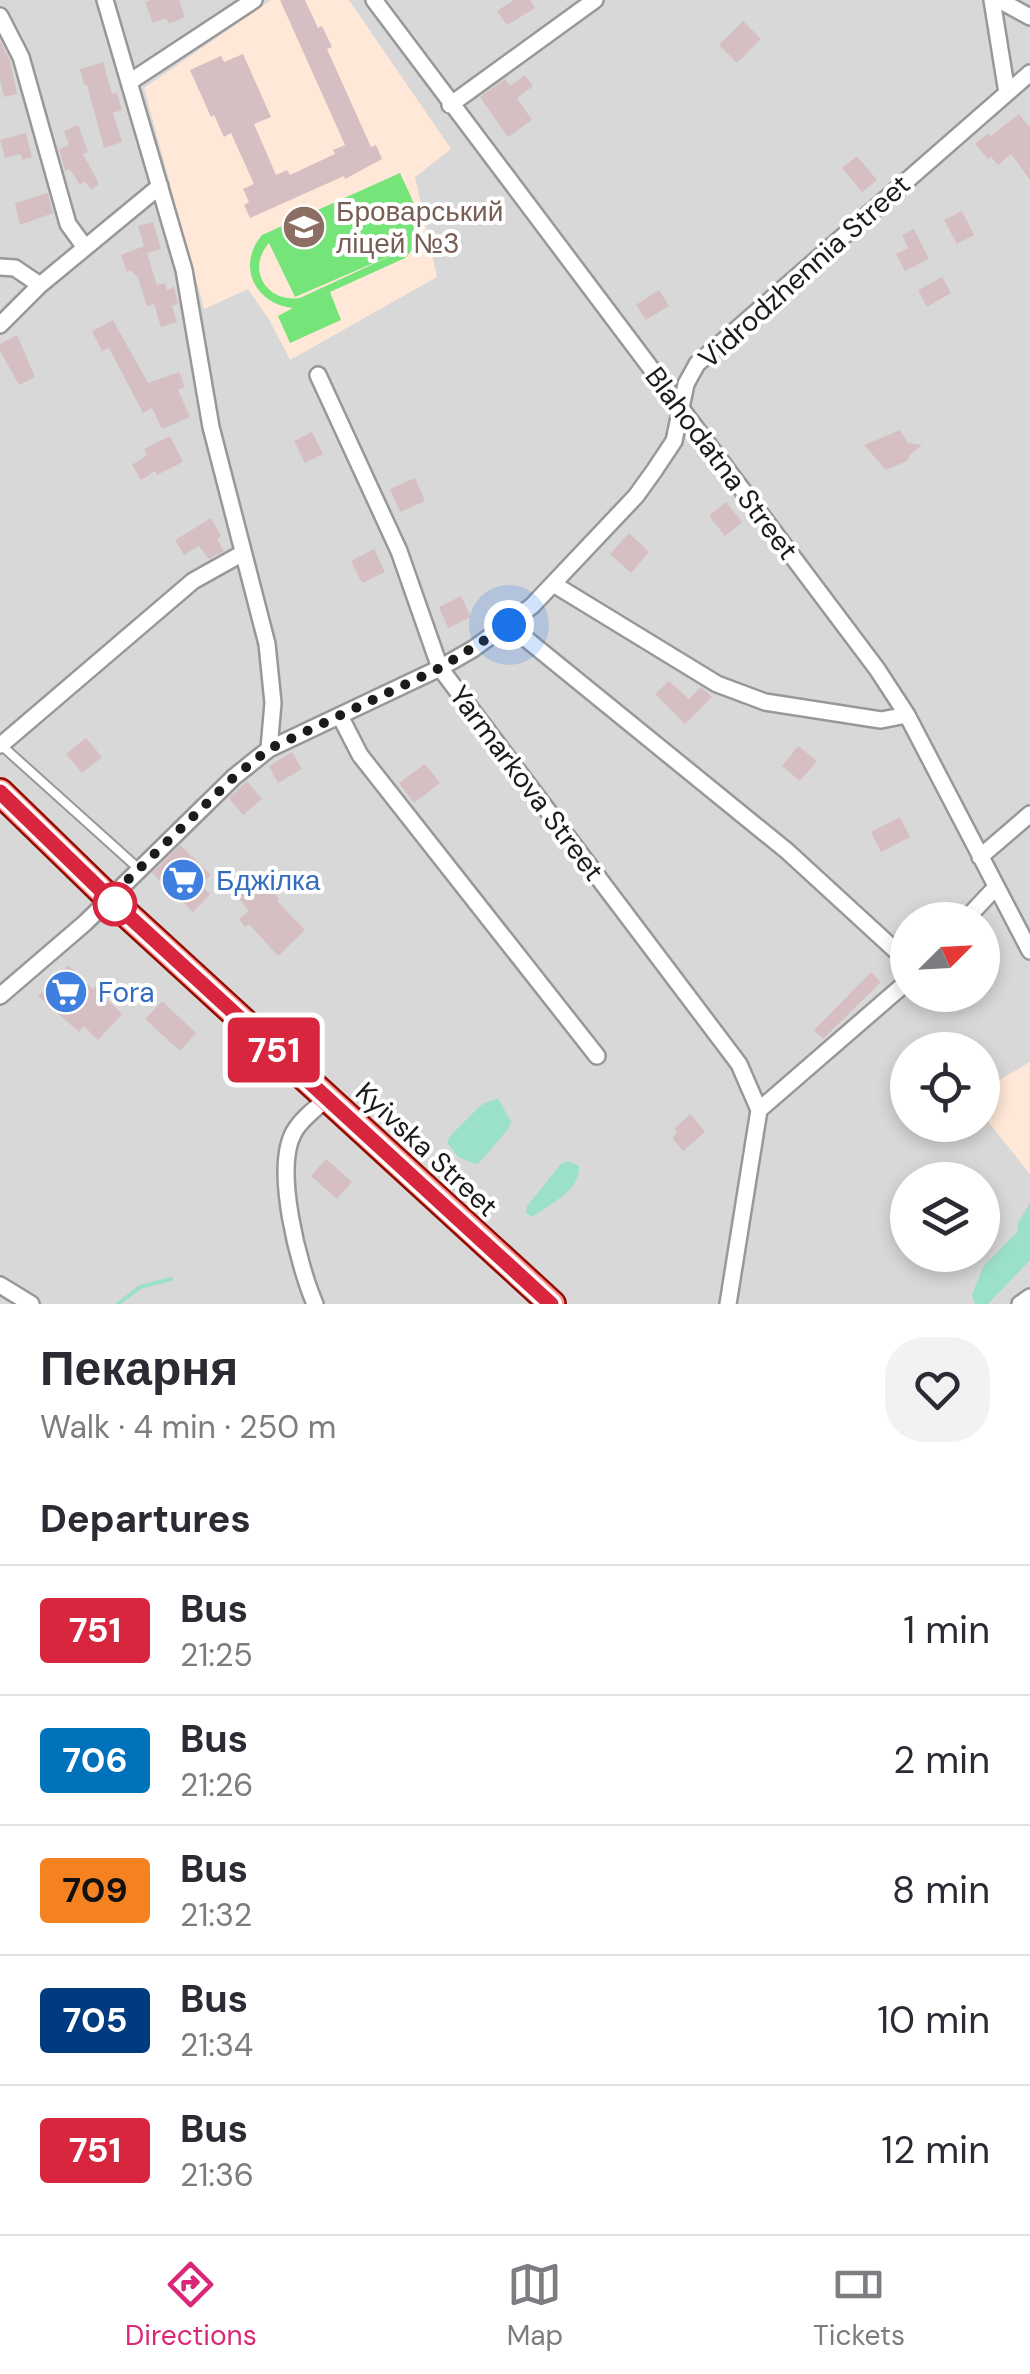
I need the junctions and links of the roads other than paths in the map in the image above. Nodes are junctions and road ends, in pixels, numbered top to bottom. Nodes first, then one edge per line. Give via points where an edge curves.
1 (105, 0) edge
2 (254, 0) edge
3 (374, 0) edge
4 (595, 0) edge
5 (996, 0) edge
6 (0, 16) edge
7 (1030, 16) edge
8 (1030, 73) edge
9 (131, 81) junction
10 (1006, 93) junction
11 (450, 105) junction
12 (160, 186) junction
13 (84, 246) junction
14 (0, 267) edge
15 (40, 286) junction
16 (0, 326) edge
17 (318, 375) dead end
18 (680, 409) junction
19 (243, 553) junction
20 (555, 584) junction
21 (509, 625) junction
22 (440, 668) junction
23 (907, 714) junction
24 (340, 716) junction
25 (0, 744) edge
26 (269, 749) junction
27 (0, 792) edge
28 (1030, 814) edge
29 (980, 857) junction
30 (140, 869) junction
31 (996, 887) junction
32 (109, 898) junction
33 (982, 902) edge
34 (890, 945) edge
35 (1030, 951) edge
36 (0, 996) edge
37 (890, 997) edge
38 (596, 1056) dead end
39 (328, 1098) junction
40 (759, 1110) junction
41 (0, 1284) edge
42 (1030, 1297) edge
43 (31, 1304) edge
44 (316, 1304) edge
45 (552, 1304) edge
46 (728, 1304) edge
47 (1020, 1304) edge

1 - 9 street
2 - 9 street
3 - 11 street, Blahodatna Street
4 - 11 street
5 - 7 street
5 - 10 street
6 - 13 street via 22,57 68,224
8 - 10 street, Vidrodzhennia Street
9 - 12 street
10 - 18 street, Vidrodzhennia Street via 697,364
11 - 18 street, Blahodatna Street
12 - 13 street
12 - 19 street
13 - 15 street
14 - 15 street via 14,268
15 - 16 street
17 - 22 street, Yarmarkova Street via 399,551
18 - 20 street, Vidrodzhennia Street via 674,441 654,472
18 - 23 street, Blahodatna Street
19 - 25 street via 194,581
19 - 26 street via 267,644
20 - 21 street, Vidrodzhennia Street
20 - 23 street via 717,684 766,702 881,720
21 - 22 street, Vidrodzhennia Street
21 - 34 street via 787,850
22 - 24 street, Vidrodzhennia Street
22 - 40 street, Yarmarkova Street via 739,1064
23 - 29 street, Blahodatna Street
24 - 26 street, Vidrodzhennia Street
24 - 38 street via 360,755
25 - 30 lane
26 - 30 street, Vidrodzhennia Street
27 - 32 main road, Kyivska Street
28 - 29 street
29 - 31 street, Blahodatna Street
30 - 32 street, Vidrodzhennia Street
31 - 33 street
31 - 35 street, Blahodatna Street
32 - 36 street, Vidrodzhennia Street
32 - 39 main road, Kyivska Street
37 - 40 street
39 - 44 street via 294,1131 287,1171 290,1215
39 - 45 main road, Kyivska Street
40 - 46 street
41 - 43 street
42 - 47 street

